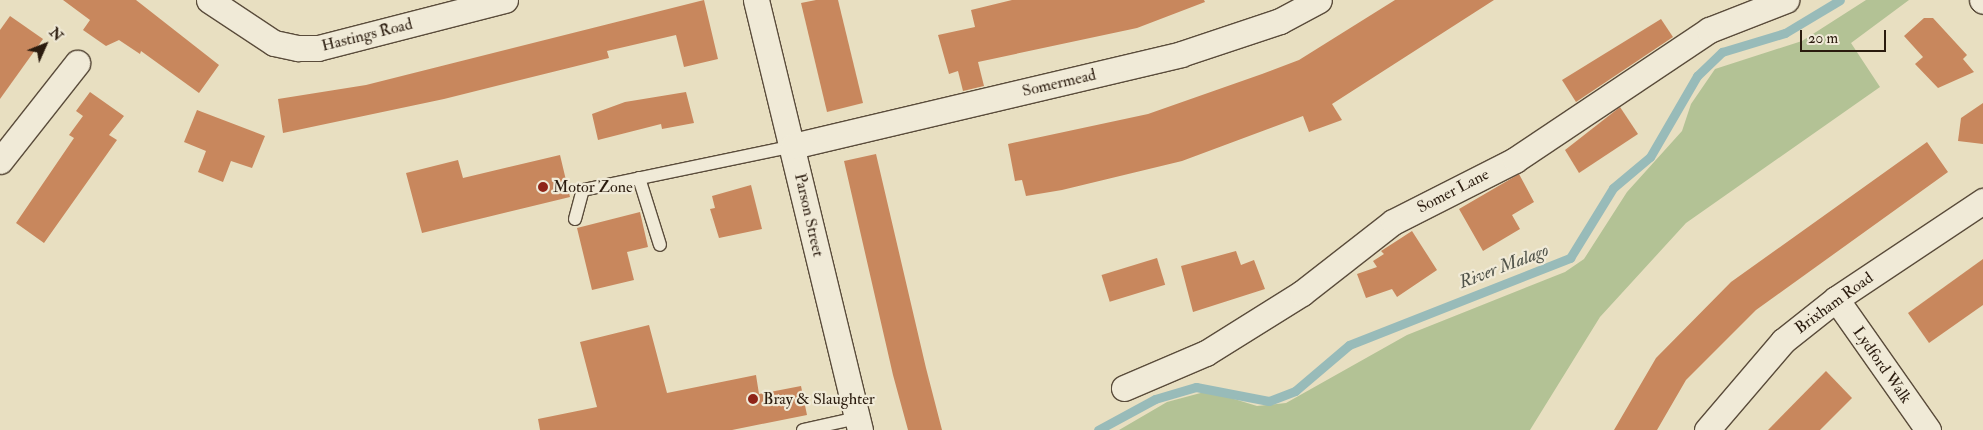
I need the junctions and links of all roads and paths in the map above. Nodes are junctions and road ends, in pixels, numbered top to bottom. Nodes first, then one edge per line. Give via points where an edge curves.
1 (209, 0) edge
2 (505, 0) edge
3 (756, 0) edge
4 (1320, 0) edge
5 (1786, 0) edge
6 (77, 63) dead end
7 (793, 146) junction
8 (0, 161) edge
9 (639, 178) junction
10 (1983, 201) edge
11 (575, 218) dead end
12 (660, 246) dead end
13 (1836, 299) junction
14 (1124, 388) dead end
15 (859, 424) edge
16 (803, 430) edge
17 (1707, 430) edge
18 (1928, 430) edge

1 - 2 street, Hastings Road via 274,43 318,48
3 - 7 street, Parson Street
4 - 7 street, Somermead via 1280,21 1181,54
5 - 14 street, Somer Lane via 1709,30 1515,160 1393,222 1302,293 1206,353
6 - 8 street
7 - 9 lane
7 - 15 street, Parson Street
9 - 11 lane via 584,190
9 - 12 lane
10 - 13 street, Brixham Road
13 - 17 street, Brixham Road via 1782,341
13 - 18 street, Lydford Walk
15 - 16 lane

